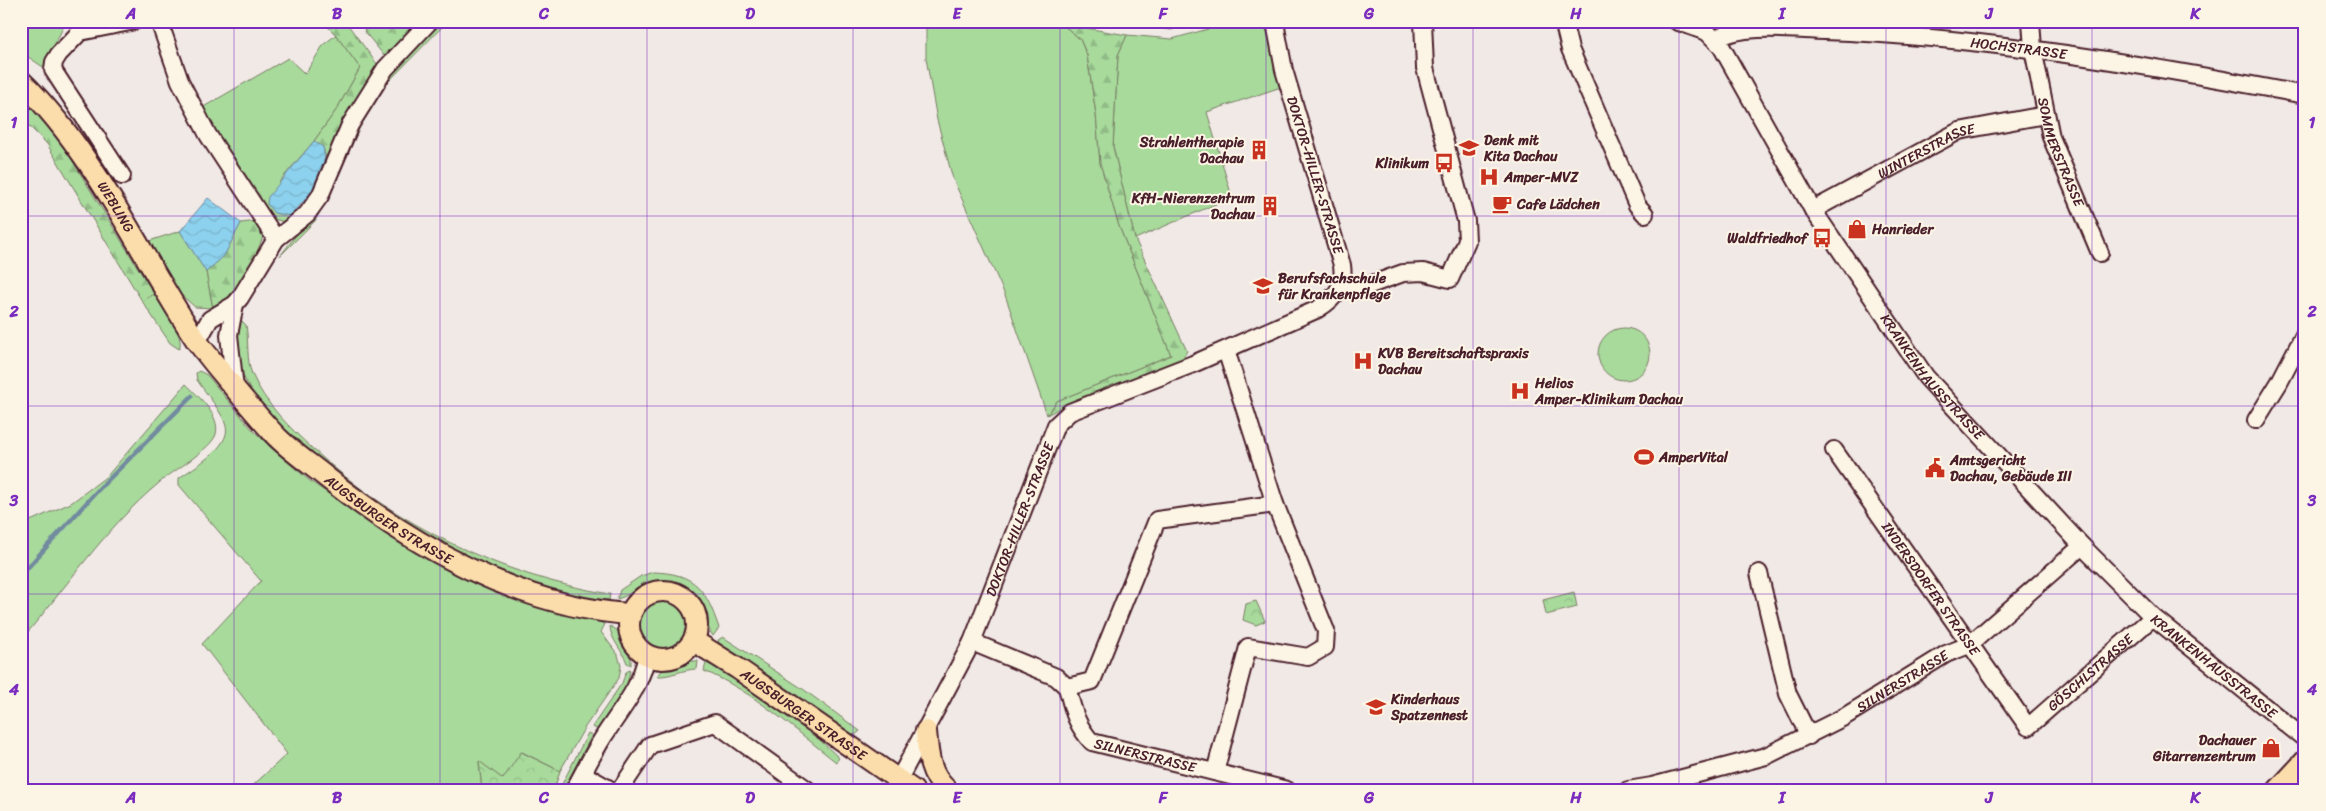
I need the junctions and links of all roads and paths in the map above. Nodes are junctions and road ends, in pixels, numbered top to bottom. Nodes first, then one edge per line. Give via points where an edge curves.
1 (135, 21) edge
2 (158, 21) edge
3 (430, 21) edge
4 (1278, 21) edge
5 (1423, 21) edge
6 (1566, 21) edge
7 (1676, 21) edge
8 (2031, 21) edge
9 (1697, 24) edge
10 (74, 26) edge
11 (1871, 27) edge
12 (1716, 39) junction
13 (2034, 49) junction
14 (21, 81) edge
15 (2305, 95) edge
16 (2045, 114) junction
17 (122, 176) dead end
18 (1813, 210) junction
19 (1645, 214) dead end
20 (276, 239) junction
21 (2100, 252) dead end
22 (1340, 289) junction
23 (235, 304) junction
24 (232, 322) junction
25 (2305, 333) edge
26 (197, 342) junction
27 (1226, 350) junction
28 (235, 389) junction
29 (2256, 420) dead end
30 (1834, 450) dead end
31 (1275, 504) junction
32 (2082, 546) junction
33 (1759, 572) dead end
34 (630, 614) junction
35 (2153, 618) junction
36 (694, 641) junction
37 (972, 642) junction
38 (1969, 645) junction
39 (647, 655) junction
40 (1067, 688) junction
41 (2028, 727) joint
42 (926, 731) junction
43 (1809, 736) junction
44 (2305, 739) edge
45 (2305, 761) edge
46 (1215, 772) junction
47 (583, 774) junction
48 (906, 785) edge
49 (574, 790) edge
50 (611, 790) edge
51 (620, 790) edge
52 (808, 790) edge
53 (947, 790) edge
54 (1287, 790) edge
55 (1628, 790) edge
56 (2278, 790) edge

1 - 10 street, WEBLING
2 - 20 street via 180,81 208,135
3 - 20 street via 385,69 362,105 339,148 320,196 307,214
4 - 22 street, DOKTOR-HILLER-STRASSE via 1276,28 1284,70 1342,264
5 - 22 street via 1426,68 1466,221 1466,242 1450,279 1423,272 1403,273 1356,290
6 - 19 street via 1570,49 1637,205
7 - 9 street
8 - 13 street, SOMMERSTRASSE
9 - 12 street
10 - 17 street, WEBLING via 54,62 53,70
11 - 12 street, HOCHSTRASSE via 1744,30
11 - 13 street, HOCHSTRASSE
12 - 18 street, KRANKENHAUSSTRASSE
13 - 15 street, HOCHSTRASSE via 2110,59
13 - 16 street, SOMMERSTRASSE
14 - 26 main road, WEBLING via 60,126 110,196
16 - 18 street, WINTERSTRASSE via 1959,131
16 - 21 street, SOMMERSTRASSE via 2067,180
18 - 32 street, KRANKENHAUSSTRASSE via 1926,377
20 - 23 street
22 - 27 street, DOKTOR-HILLER-STRASSE via 1318,310
23 - 24 street
23 - 26 street via 210,319
24 - 26 street
24 - 28 street via 229,335
25 - 29 street
26 - 28 main road, AUGSBURGER STRASSE
27 - 31 street
27 - 37 street, DOKTOR-HILLER-STRASSE via 1070,412 1056,425
28 - 34 main road, AUGSBURGER STRASSE via 296,454 347,494 432,549 508,586 576,607
30 - 38 street, INDERSDORFER STRASSE
31 - 40 street via 1157,520 1092,681
31 - 46 street via 1326,631 1325,647 1308,657 1248,647
32 - 35 street, KRANKENHAUSSTRASSE
32 - 38 street, SILNERSTRASSE
33 - 43 street via 1788,694
34 - 36 main road via 635,604 649,594 665,590 676,593 686,599 697,618
34 - 39 main road via 631,638
35 - 41 street, GÖSCHLSTRASSE
35 - 44 street, KRANKENHAUSSTRASSE
36 - 39 main road via 687,650 668,659
36 - 48 main road, AUGSBURGER STRASSE
37 - 40 street via 1056,676
37 - 42 street, DOKTOR-HILLER-STRASSE
38 - 41 street, INDERSDORFER STRASSE
38 - 43 street, SILNERSTRASSE via 1946,654
39 - 47 street via 636,688
40 - 46 street, SILNERSTRASSE via 1077,722 1092,742
42 - 48 street, DOKTOR-HILLER-STRASSE
42 - 53 main road via 931,770
43 - 55 street, SILNERSTRASSE via 1766,756
45 - 56 main road
46 - 54 street, SILNERSTRASSE
47 - 49 street
47 - 50 street
51 - 52 street via 650,745 715,723

